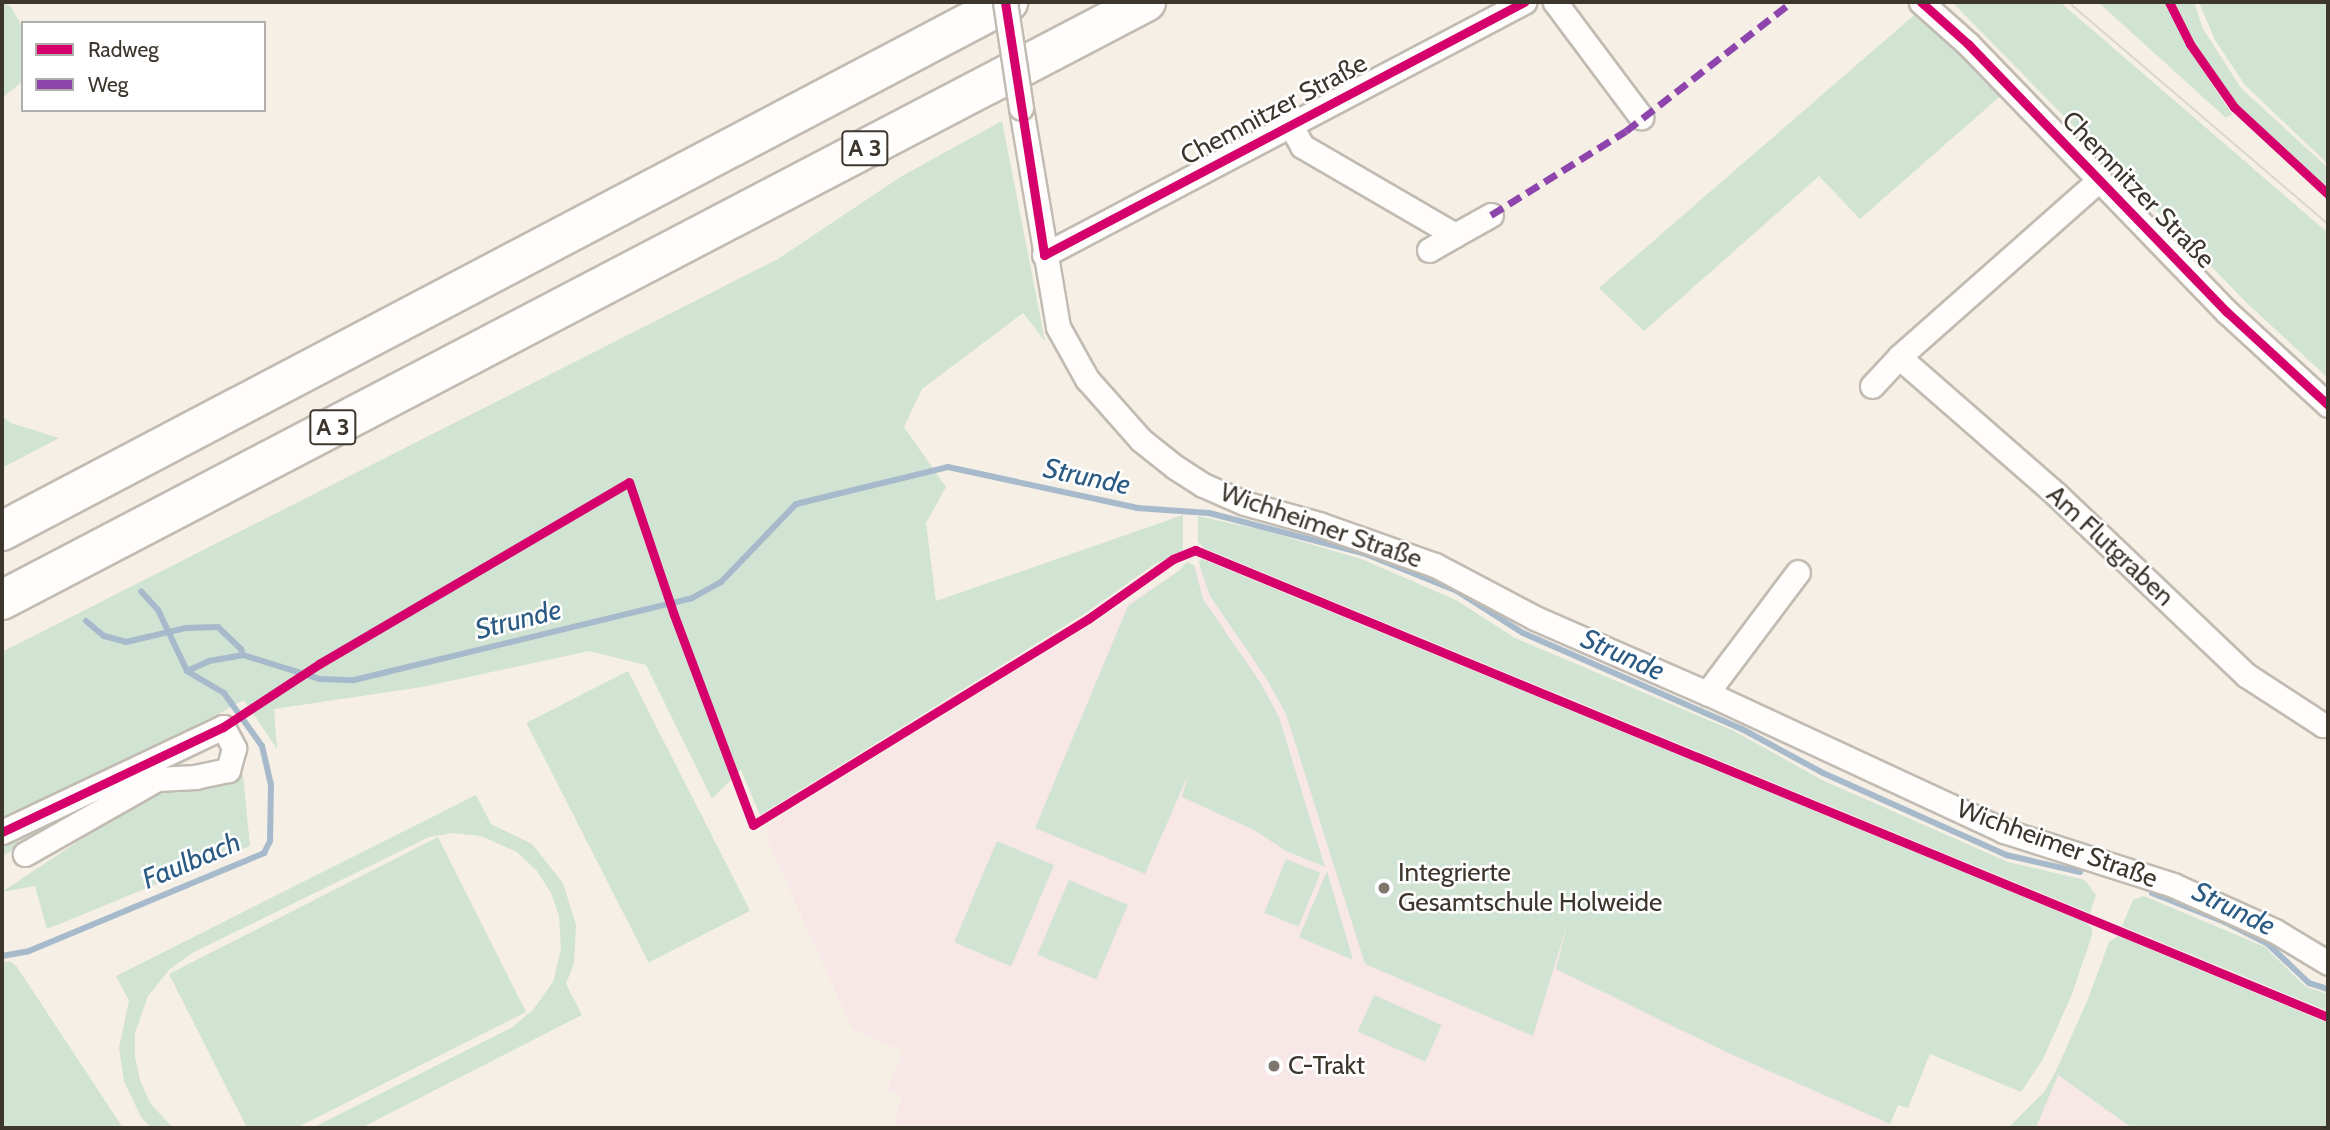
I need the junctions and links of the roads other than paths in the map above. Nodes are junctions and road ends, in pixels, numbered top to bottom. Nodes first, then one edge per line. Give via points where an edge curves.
1 (1006, 2) edge
2 (1146, 2) edge
3 (1524, 2) edge
4 (1555, 2) edge
5 (1921, 2) edge
6 (1641, 117) dead end
7 (1290, 124) junction
8 (2099, 180) junction
9 (1491, 215) dead end
10 (1455, 235) junction
11 (1429, 250) dead end
12 (1044, 255) junction
13 (1899, 357) junction
14 (1872, 386) dead end
15 (2328, 405) edge
16 (2, 531) edge
17 (1798, 572) dead end
18 (2, 600) edge
19 (1707, 693) junction
20 (2328, 725) edge
21 (2, 832) edge
22 (25, 854) dead end
23 (2328, 963) edge

1 - 12 street, Wichheimer Straße, bridge
1 - 16 highway, A 3
2 - 18 highway, A 3
3 - 7 street, Chemnitzer Straße
4 - 6 street
5 - 8 street, Chemnitzer Straße via 1968,44
7 - 10 street via 1302,146
7 - 12 street, Chemnitzer Straße
8 - 13 street
8 - 15 street, Chemnitzer Straße via 2227,312
9 - 10 street
10 - 11 street
12 - 19 street, Wichheimer Straße via 1062,336 1087,379 1141,440 1203,485 1244,503 1435,565 1535,618
13 - 14 street
13 - 20 street, Am Flutgraben via 2057,495 2246,675
17 - 19 street
19 - 23 street, Wichheimer Straße via 2010,834 2147,876 2227,908
21 - 22 street via 223,727 233,748 228,770 157,779

